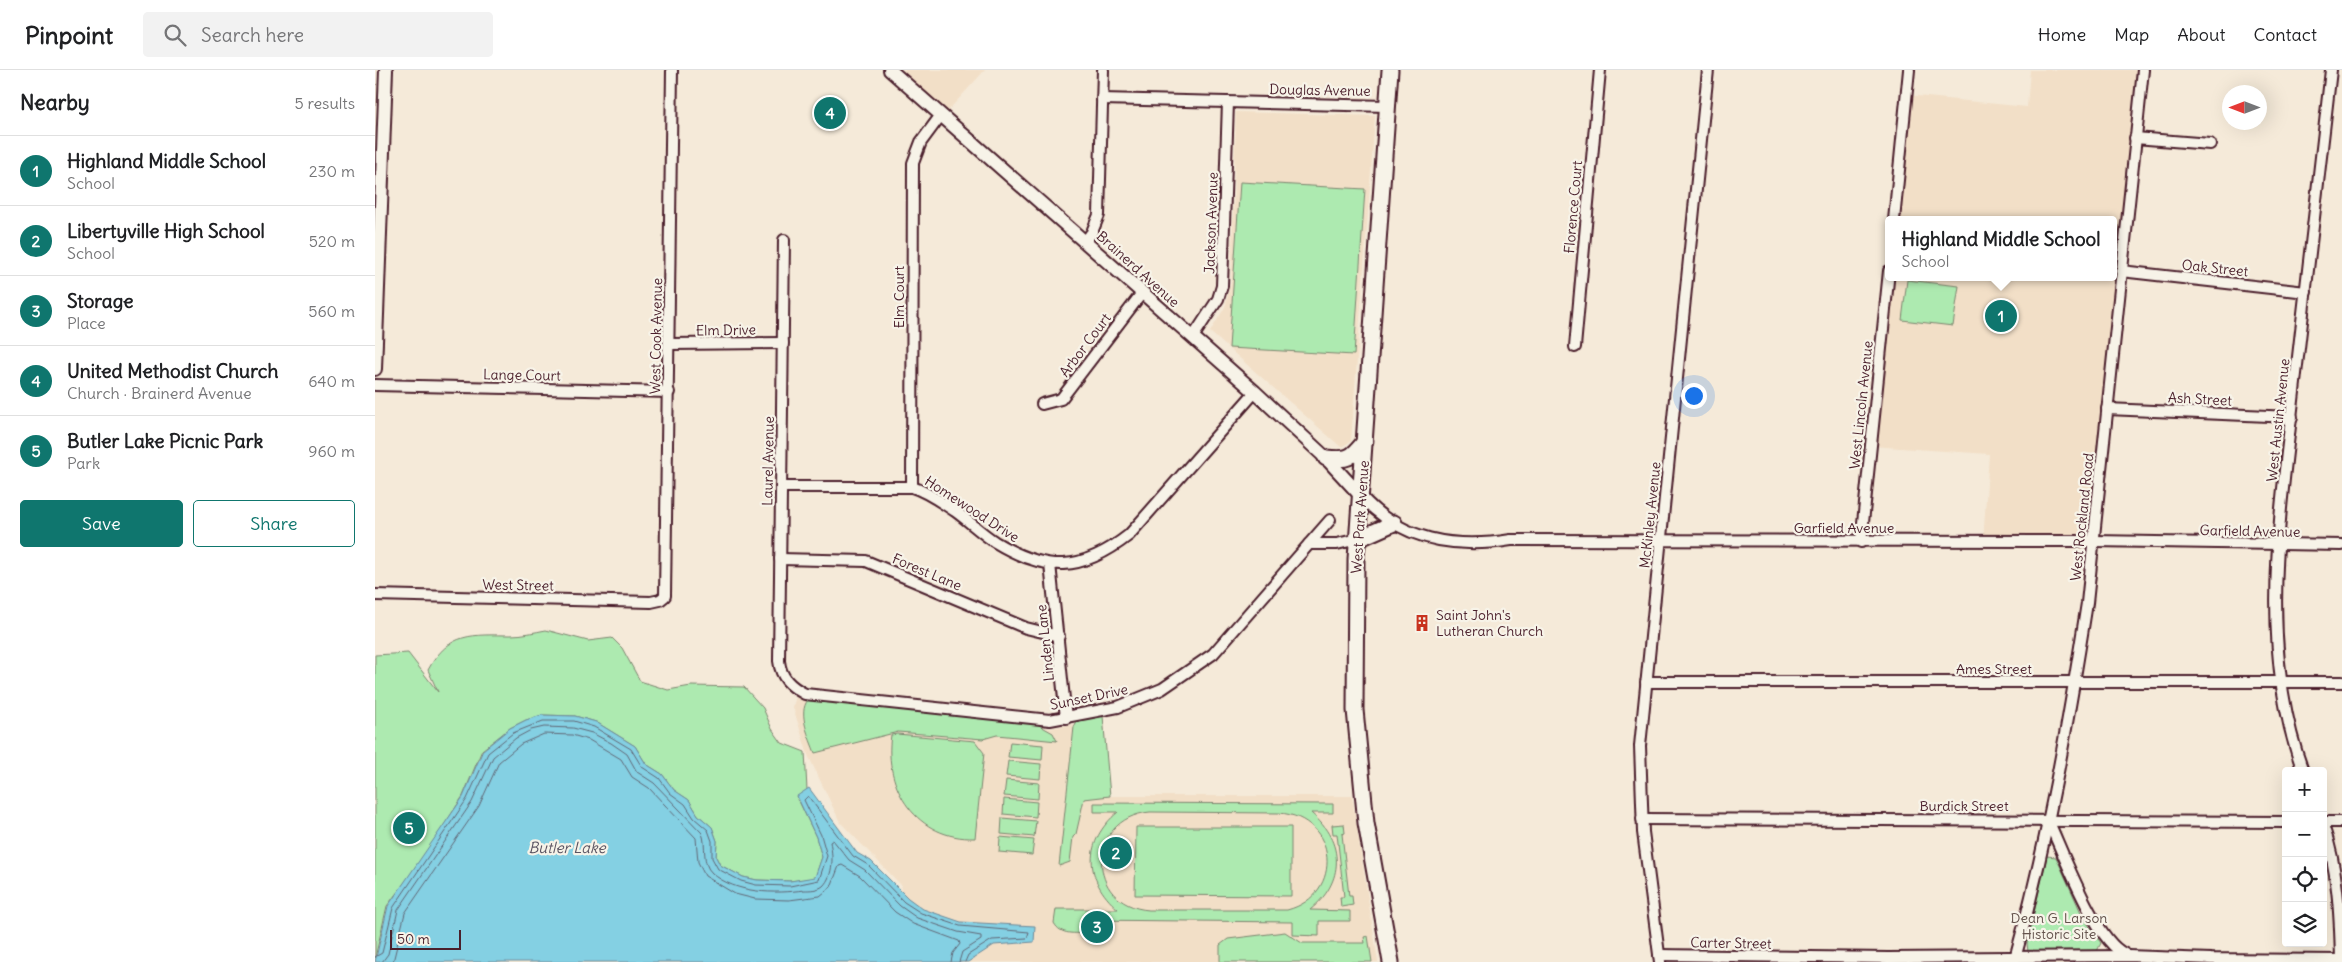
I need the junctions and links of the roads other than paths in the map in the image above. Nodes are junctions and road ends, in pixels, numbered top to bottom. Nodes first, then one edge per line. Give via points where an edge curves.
1 (386, 70) edge
2 (672, 70) edge
3 (890, 70) edge
4 (1103, 70) edge
5 (1390, 70) edge
6 (1601, 70) edge
7 (1708, 70) edge
8 (1909, 70) edge
9 (2143, 70) edge
10 (2331, 70) edge
11 (1102, 99) junction
12 (1228, 102) junction
13 (1387, 106) junction
14 (941, 115) junction
15 (2135, 138) junction
16 (2209, 144) dead end
17 (1894, 216) edge
18 (784, 240) dead end
19 (1085, 242) junction
20 (2121, 271) junction
21 (1888, 281) edge
22 (2306, 292) junction
23 (1142, 293) junction
24 (1193, 337) junction
25 (783, 343) junction
26 (670, 344) junction
27 (1575, 347) dead end
28 (375, 369) edge
29 (375, 385) edge
30 (669, 392) junction
31 (1255, 392) junction
32 (1042, 404) dead end
33 (2107, 409) junction
34 (2291, 417) junction
35 (1365, 440) junction
36 (1326, 458) junction
37 (781, 487) junction
38 (912, 487) junction
39 (1361, 496) junction
40 (1330, 520) dead end
41 (1394, 522) junction
42 (1358, 539) junction
43 (1661, 541) junction
44 (2094, 541) junction
45 (1861, 542) junction
46 (1309, 544) junction
47 (1337, 544) junction
48 (2278, 545) junction
49 (2342, 545) edge
50 (780, 559) junction
51 (1356, 559) junction
52 (1050, 564) junction
53 (375, 595) edge
54 (660, 600) joint
55 (1059, 636) junction
56 (786, 680) joint
57 (1646, 682) junction
58 (2342, 682) edge
59 (2075, 683) junction
60 (2282, 683) junction
61 (1067, 718) junction
62 (2302, 767) edge
63 (1642, 819) junction
64 (2048, 820) junction
65 (2282, 822) edge
66 (2342, 822) edge
67 (2327, 824) edge
68 (2327, 844) edge
69 (1659, 959) edge
70 (2015, 959) edge
71 (2132, 959) edge
72 (2341, 960) edge
73 (1391, 962) edge

1 - 28 street
2 - 26 street, West Cook Avenue
3 - 14 street, Brainerd Avenue
4 - 11 street
5 - 13 main road, West Park Avenue
6 - 27 street, Florence Court
7 - 43 street, McKinley Avenue
8 - 17 street
9 - 15 street, West Rockland Road
10 - 22 street, West Austin Avenue
11 - 12 street, Douglas Avenue
11 - 19 street via 1099,215
12 - 13 street, Douglas Avenue
12 - 24 street, Jackson Avenue via 1225,270 1218,300
13 - 35 main road, West Park Avenue
14 - 19 street, Brainerd Avenue
14 - 38 street, Elm Court via 921,142 913,163
15 - 16 street
15 - 20 street, West Rockland Road
18 - 25 street, Laurel Avenue
19 - 23 street, Brainerd Avenue
20 - 22 street, Oak Street
20 - 33 street, West Rockland Road
21 - 45 street, West Lincoln Avenue
22 - 34 street, West Austin Avenue
23 - 24 street, Brainerd Avenue
23 - 32 street, Arbor Court via 1061,399
24 - 31 street, Brainerd Avenue
25 - 26 street, Elm Drive
25 - 37 street, Laurel Avenue
26 - 30 street, West Cook Avenue
29 - 30 street, Lange Court
30 - 54 street, West Cook Avenue via 667,591
31 - 36 street, Brainerd Avenue
31 - 52 street, Homewood Drive via 1114,547 1085,561
33 - 34 street, Ash Street
33 - 44 street, West Rockland Road
34 - 48 street, West Austin Avenue
35 - 36 main road via 1355,455
35 - 39 main road, West Park Avenue
36 - 39 street, Brainerd Avenue
37 - 38 street, Homewood Drive
37 - 50 street, Laurel Avenue
38 - 52 street, Homewood Drive via 932,495 994,541 1031,561
39 - 41 street, Garfield Avenue
39 - 42 main road, West Park Avenue
40 - 46 street, Sunset Drive
41 - 42 main road
41 - 43 street, Garfield Avenue via 1416,535 1441,542 1480,545 1511,540
42 - 47 street
42 - 51 main road, West Park Avenue
43 - 45 street, Garfield Avenue
43 - 57 street, McKinley Avenue
44 - 45 street, Garfield Avenue
44 - 48 street, Garfield Avenue
44 - 59 street, West Rockland Road
46 - 47 street
46 - 61 street, Sunset Drive via 1225,642 1181,678 1118,707
47 - 51 street
48 - 49 street, Garfield Avenue
48 - 60 street, West Austin Avenue via 2275,602
50 - 55 street, Forest Lane via 866,561 1026,628
50 - 56 street, Laurel Avenue via 779,661 780,671
51 - 73 main road, West Park Avenue via 1355,710 1366,823
52 - 55 street, Linden Lane
53 - 54 street, West Street
55 - 61 street, Linden Lane
56 - 61 street, Sunset Drive via 805,694 1050,720
57 - 59 street, Ames Street
57 - 63 street, McKinley Avenue via 1640,746
58 - 60 street, Ames Street
59 - 60 street, Ames Street
59 - 64 street, West Rockland Road
60 - 62 street, West Austin Avenue via 2288,721
63 - 64 street, Burdick Street
63 - 69 street, McKinley Avenue
64 - 65 street, Burdick Street
64 - 70 street, West Rockland Road
64 - 71 street via 2095,921 2117,951
66 - 67 street
68 - 72 street via 2339,915
69 - 70 street, Carter Street
70 - 71 street, Carter Street
71 - 72 street, Carter Street

